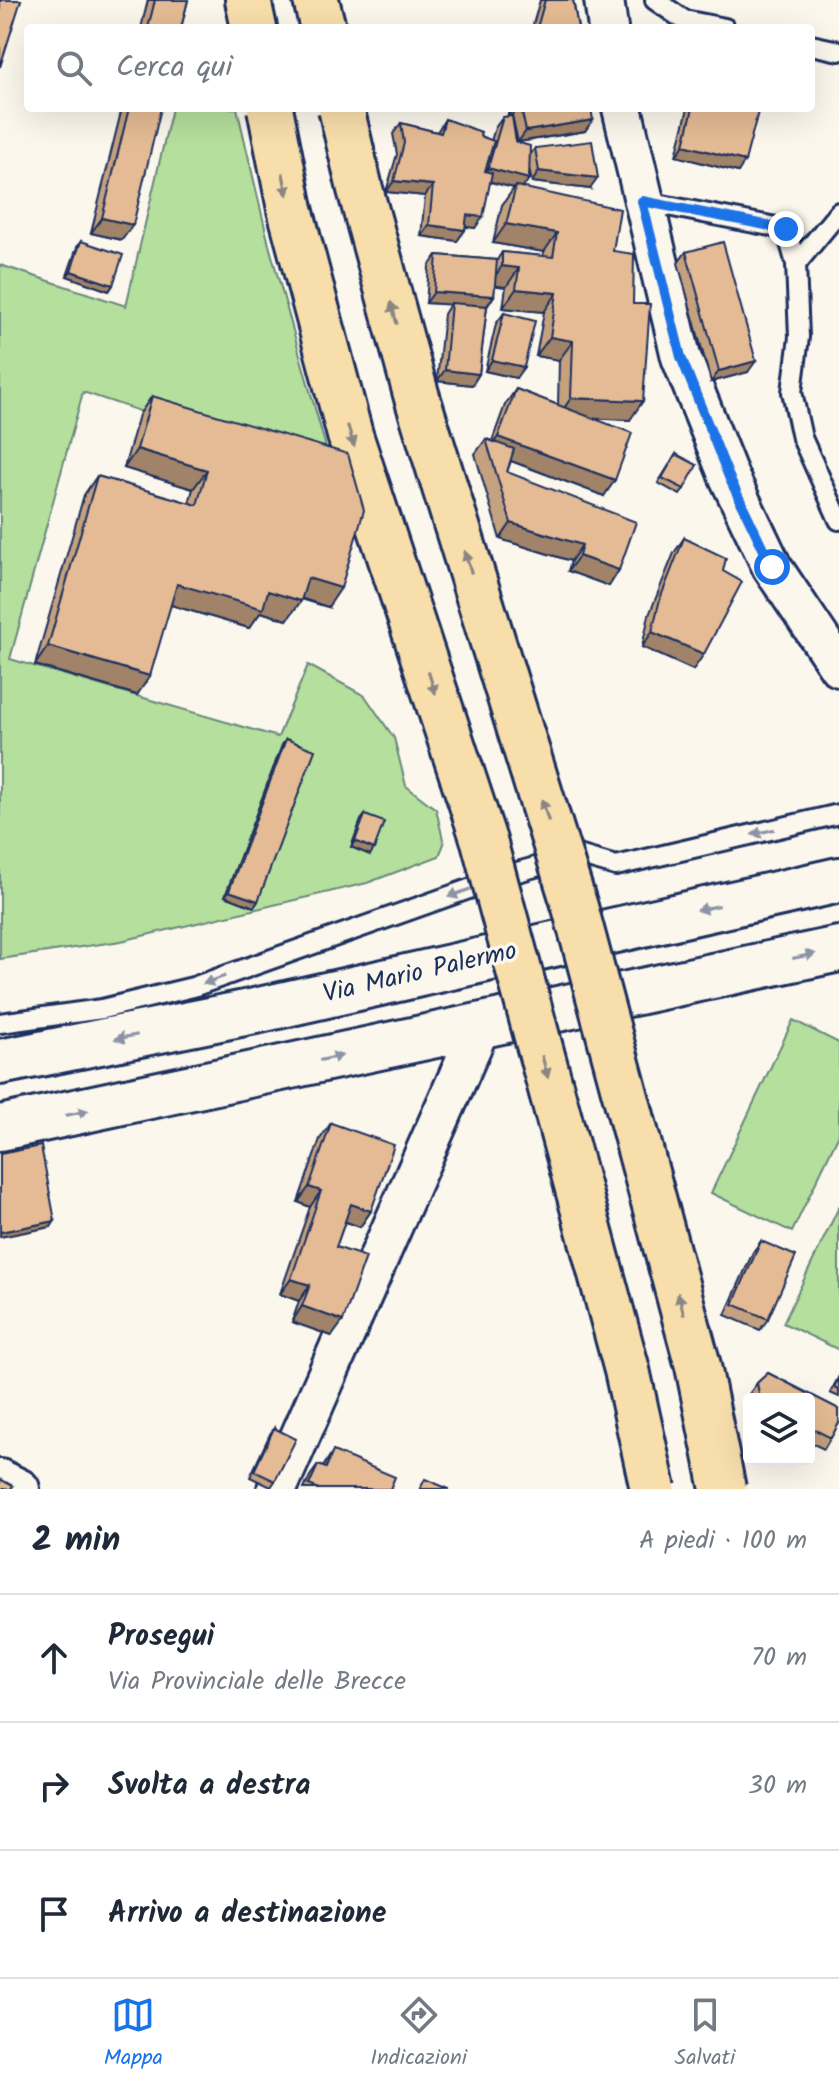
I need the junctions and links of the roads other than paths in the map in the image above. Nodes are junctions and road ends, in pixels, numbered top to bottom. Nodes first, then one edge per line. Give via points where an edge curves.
1 (248, 0) edge
2 (316, 0) edge
3 (604, 0) edge
4 (655, 0) edge
5 (253, 24) edge
6 (322, 24) edge
7 (607, 24) edge
8 (704, 24) edge
9 (815, 46) edge
10 (839, 51) edge
11 (271, 112) edge
12 (342, 112) edge
13 (623, 112) edge
14 (642, 201) junction
15 (839, 212) edge
16 (796, 264) junction
17 (839, 520) edge
18 (839, 667) edge
19 (839, 814) edge
20 (839, 880) edge
21 (839, 949) edge
22 (0, 1023) edge
23 (481, 1025) junction
24 (0, 1062) edge
25 (0, 1128) edge
26 (698, 1366) junction
27 (0, 1479) edge
28 (20, 1489) edge
29 (277, 1489) edge
30 (653, 1489) edge
31 (723, 1489) edge
32 (739, 1489) edge

1 - 5 highway
2 - 6 highway
3 - 7 street
4 - 8 lane via 684,20
9 - 10 lane
11 -> 30 highway, bridge via 290,209 350,435 484,841 627,1370
26 -> 12 highway, bridge via 575,907 416,394
13 - 14 street
14 - 16 lane via 786,229
14 - 18 street via 681,357 729,477 772,567
15 - 16 lane
16 - 17 lane via 799,337 792,392 802,438
19 -> 22 lane via 616,866 578,855 193,987 102,1009
20 -> 24 street, Via Mario Palermo via 255,1011
23 -> 21 street
25 -> 23 street
23 - 29 street
26 - 31 highway, bridge
26 - 32 highway, bridge
27 - 28 street

